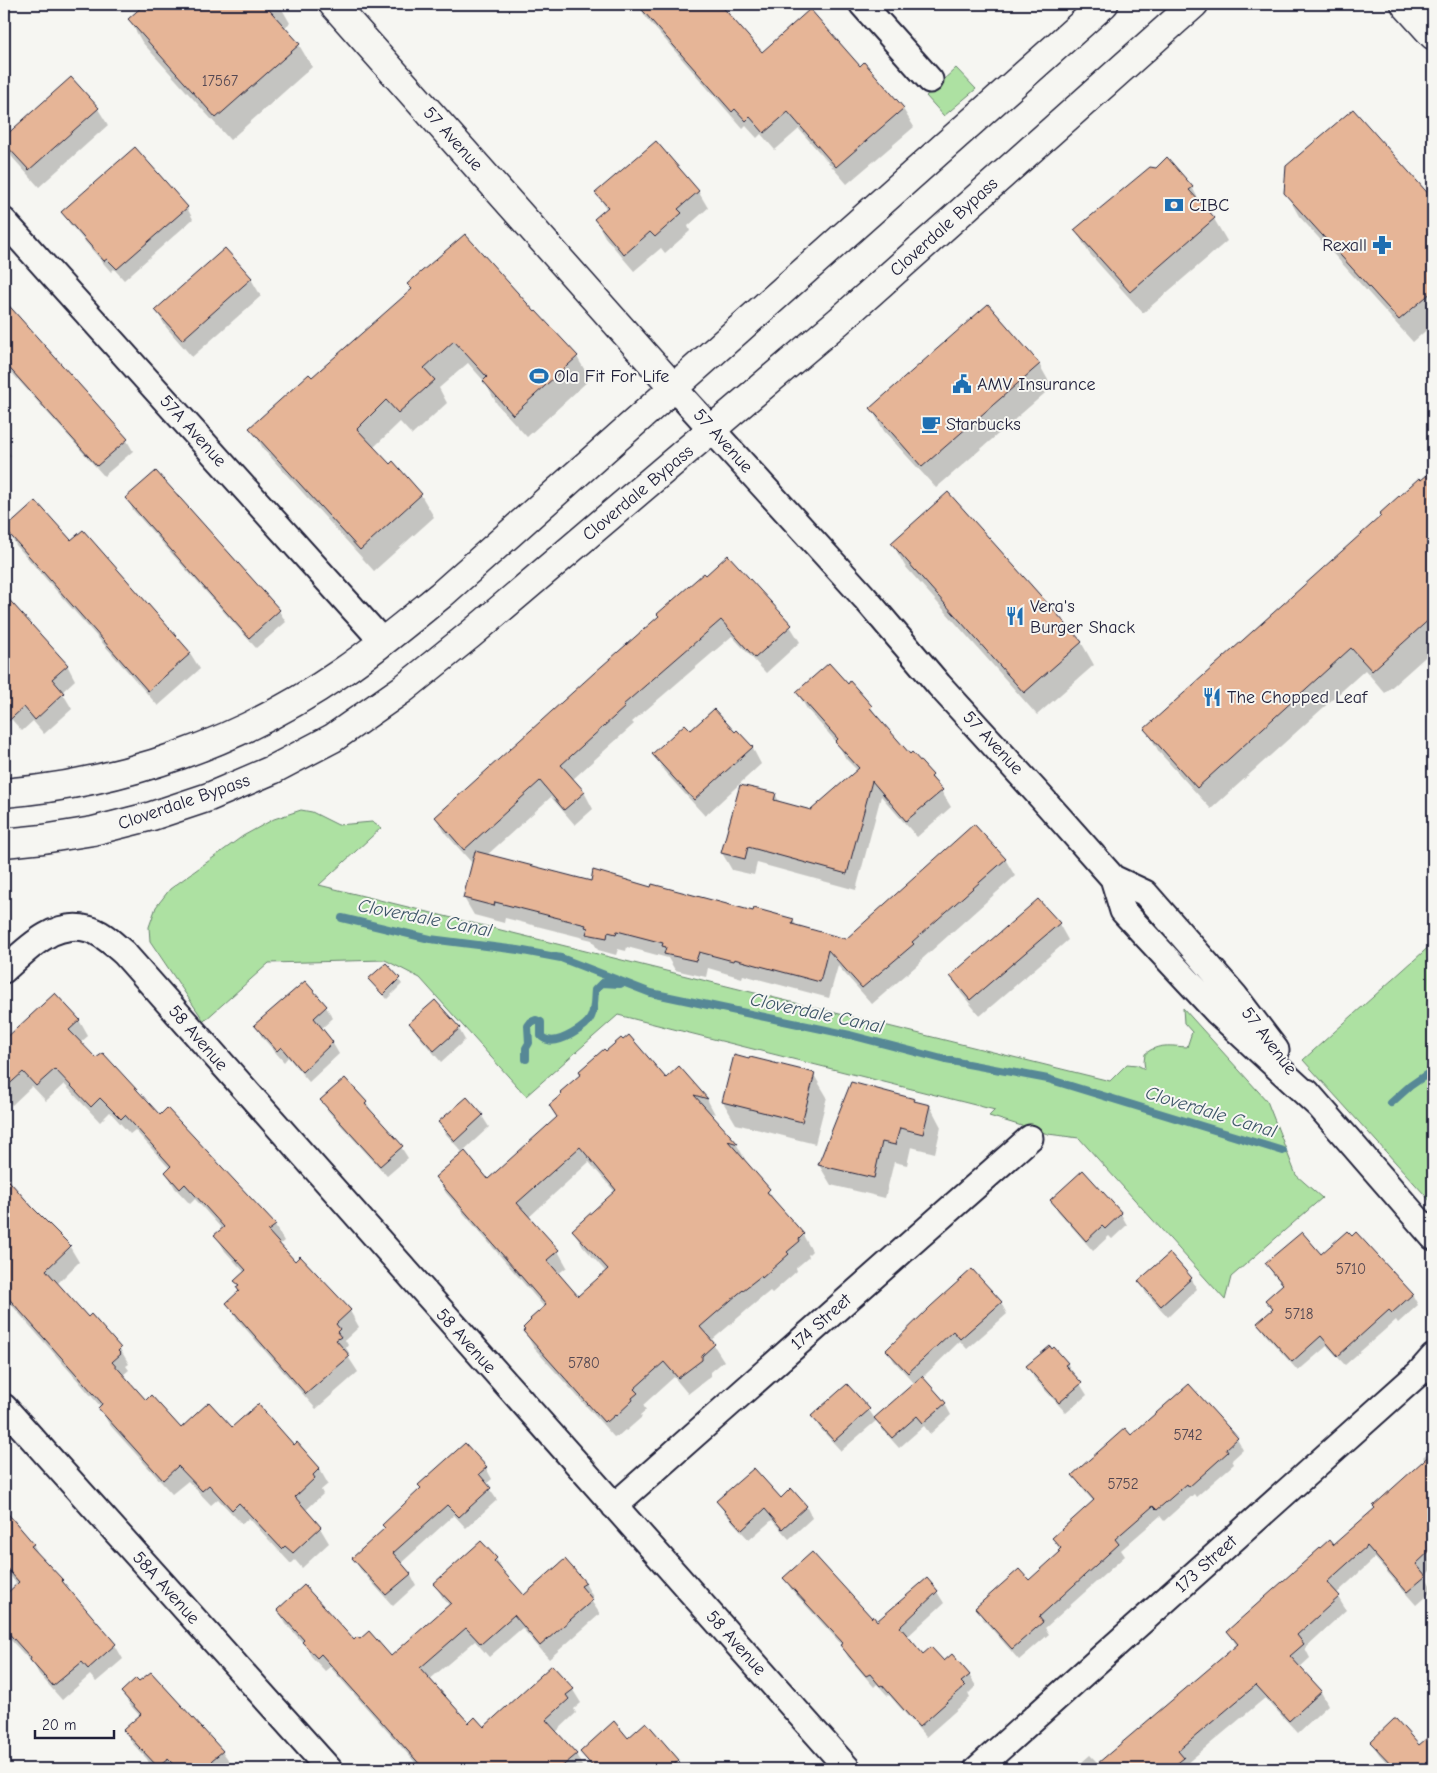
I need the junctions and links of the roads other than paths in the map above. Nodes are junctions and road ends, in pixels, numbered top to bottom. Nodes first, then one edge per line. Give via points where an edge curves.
1 (333, 4) edge
2 (862, 4) edge
3 (1104, 4) edge
4 (1194, 4) edge
5 (1405, 4) edge
6 (1433, 35) edge
7 (930, 80) dead end
8 (4, 221) edge
9 (674, 388) junction
10 (712, 430) junction
11 (382, 642) junction
12 (4, 793) edge
13 (4, 842) edge
14 (4, 970) edge
15 (1030, 1138) dead end
16 (1433, 1237) edge
17 (1433, 1357) edge
18 (4, 1407) edge
19 (614, 1506) junction
20 (329, 1769) edge
21 (848, 1769) edge
22 (977, 1769) edge

1 - 9 main road, 57 Avenue
2 - 7 street
3 - 9 main road
4 - 10 main road, Cloverdale Bypass
5 - 6 main road
8 - 11 street, 57A Avenue
9 - 10 street, 57 Avenue
9 - 11 main road via 441,595
10 - 13 main road, Cloverdale Bypass via 471,634 403,689 333,738 242,784 152,816 93,831
10 - 16 street, 57 Avenue via 1113,878 1146,893 1235,996 1317,1104
11 - 12 main road via 299,699 204,746 129,772 31,791
14 - 19 street, 58 Avenue via 33,943 54,931 76,927 90,929 105,937 124,953
15 - 19 street, 174 Street
17 - 22 street, 173 Street via 1419,1374
18 - 20 street, 58A Avenue
19 - 21 street, 58 Avenue

